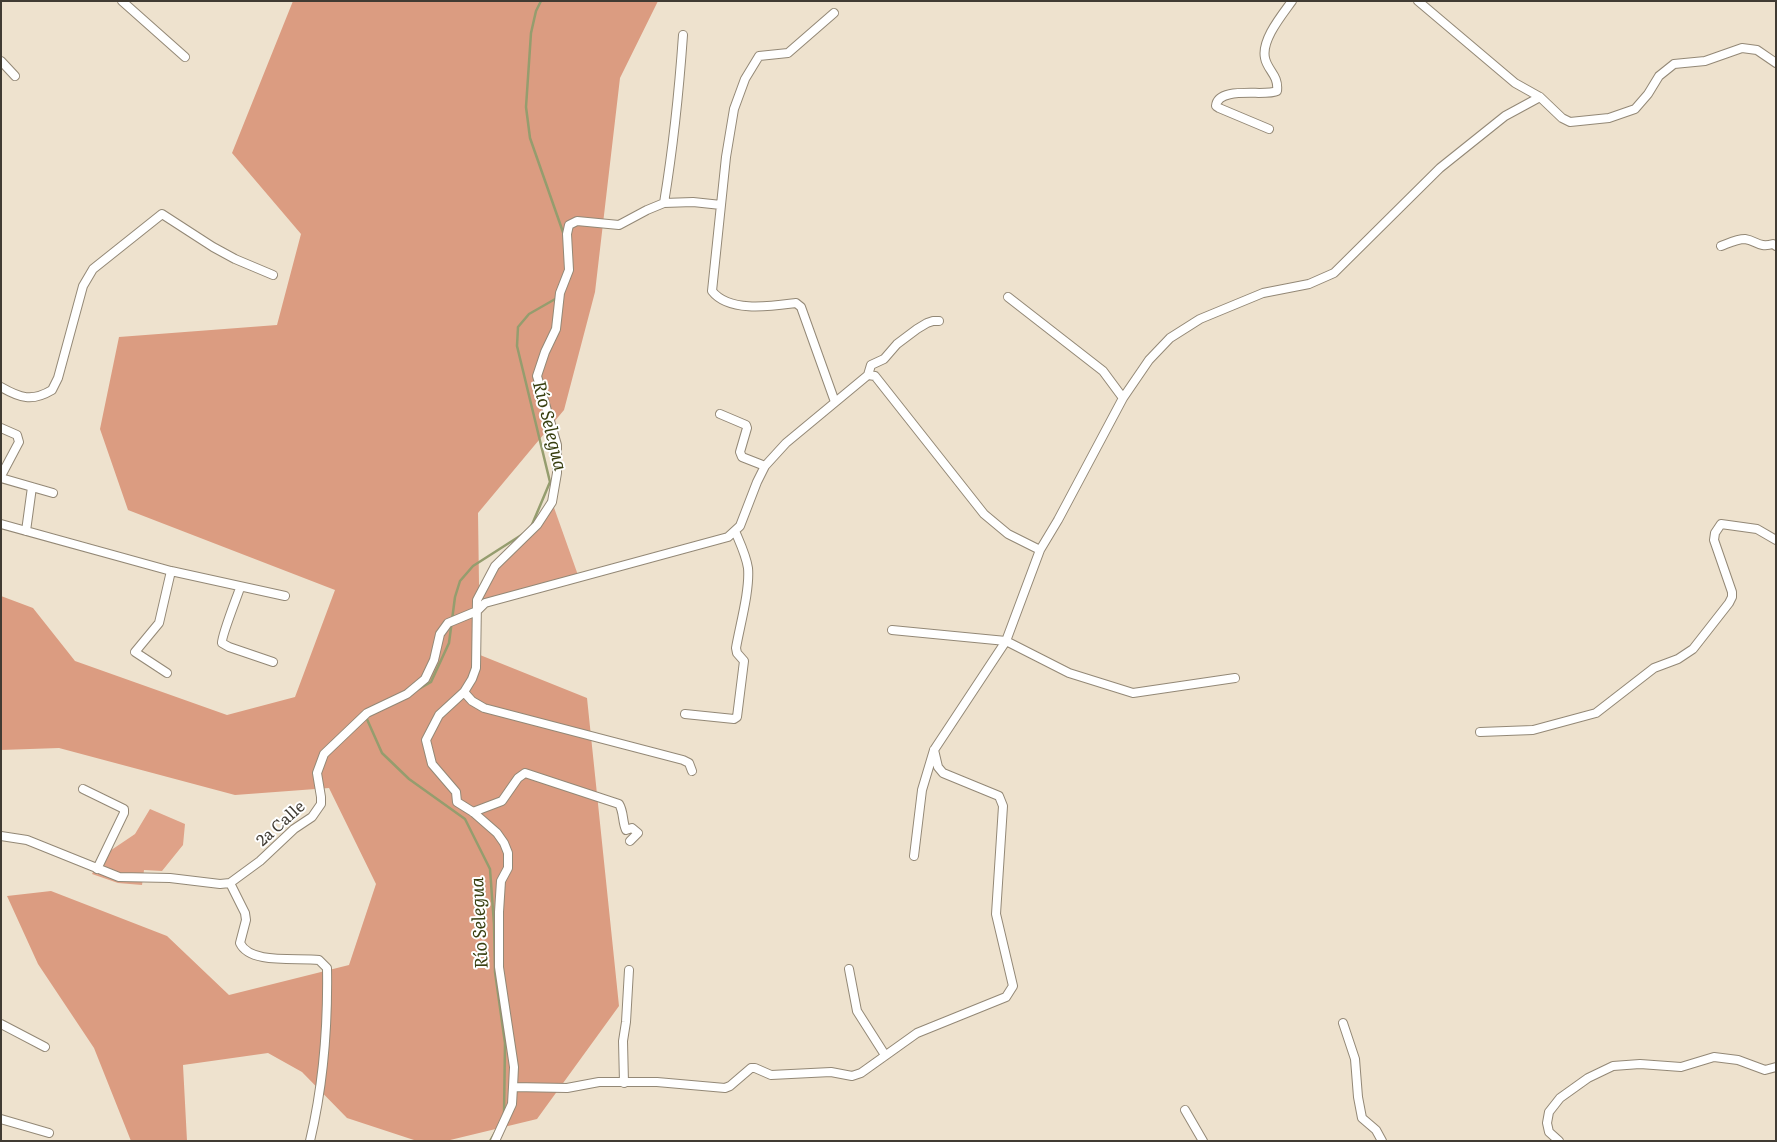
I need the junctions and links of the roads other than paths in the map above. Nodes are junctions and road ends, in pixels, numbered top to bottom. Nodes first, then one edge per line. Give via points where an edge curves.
1 (122, 1) edge
2 (1292, 1) edge
3 (1418, 1) edge
4 (834, 13) dead end
5 (683, 36) dead end
6 (185, 57) dead end
7 (1, 60) edge
8 (1776, 63) edge
9 (15, 76) dead end
10 (1540, 97) junction
11 (1268, 129) dead end
12 (664, 203) junction
13 (721, 204) junction
14 (1721, 246) dead end
15 (1776, 246) edge
16 (273, 275) dead end
17 (1008, 297) dead end
18 (939, 321) dead end
19 (868, 375) junction
20 (1, 388) edge
21 (1123, 398) junction
22 (835, 402) junction
23 (720, 414) dead end
24 (1, 428) edge
25 (765, 466) junction
26 (1, 477) edge
27 (32, 487) junction
28 (53, 493) dead end
29 (1, 524) edge
30 (26, 531) junction
31 (734, 531) junction
32 (1776, 540) edge
33 (1040, 550) junction
34 (172, 571) junction
35 (240, 588) junction
36 (285, 596) dead end
37 (477, 612) junction
38 (892, 630) dead end
39 (1006, 641) junction
40 (273, 662) dead end
41 (167, 673) dead end
42 (1235, 678) dead end
43 (464, 692) junction
44 (685, 714) dead end
45 (1480, 732) dead end
46 (934, 750) junction
47 (692, 771) dead end
48 (83, 789) dead end
49 (473, 812) junction
50 (1, 836) edge
51 (630, 841) dead end
52 (914, 856) dead end
53 (97, 869) junction
54 (230, 883) junction
55 (849, 969) dead end
56 (629, 970) dead end
57 (1343, 1023) dead end
58 (1, 1024) edge
59 (45, 1047) dead end
60 (885, 1055) junction
61 (1776, 1067) edge
62 (624, 1083) junction
63 (513, 1087) junction
64 (1185, 1110) dead end
65 (1, 1119) edge
66 (49, 1132) dead end
67 (310, 1141) edge
68 (495, 1141) edge
69 (1203, 1141) edge
70 (1382, 1141) edge
71 (1559, 1141) edge

1 - 6 street
2 - 11 street via 1266,43 1265,58 1274,73 1277,90 1271,94 1254,91 1220,97 1216,106
3 - 10 street via 1515,83
4 - 13 street via 788,53 756,59 734,108
5 - 12 street
7 - 9 street
8 - 10 street via 1757,50 1742,48 1705,61 1674,64 1659,76 1635,109 1610,118 1570,122
10 - 21 street via 1505,116 1440,168 1334,273 1309,284 1263,294 1200,319 1170,338 1149,360
12 - 13 street
12 - 37 street via 619,225 578,222 569,225 569,264 556,329 537,376 557,445 552,502 537,525 496,566 477,600
13 - 22 street via 712,291 717,298 729,303 760,307 799,304
14 - 15 street via 1741,239
16 - 20 street via 220,251 162,214 104,259 88,276 52,390 29,398
17 - 21 street via 1103,371
18 - 19 street via 927,323 897,344 884,360 871,365
19 - 22 street
19 - 33 street via 875,376 984,514 1008,534
21 - 33 street
22 - 25 street via 786,443
23 - 25 street via 746,425 740,452 742,457
24 - 26 street via 17,435 19,442
25 - 31 street via 740,526
26 - 27 street
27 - 28 street
27 - 30 street
29 - 30 street
30 - 34 street
31 - 37 street, 2a Calle via 728,537 485,603
31 - 44 street via 748,567 736,648 744,662 737,717
32 - 45 street via 1757,529 1721,524 1714,540 1732,592 1730,603 1693,649 1654,668 1596,713 1533,730
33 - 39 street
34 - 35 street
34 - 41 street via 159,623 135,652
35 - 36 street
35 - 40 street via 221,638 222,643
37 - 43 street via 476,668
37 - 54 street, 2a Calle via 452,622 440,634 434,660 425,679 407,694 367,712 324,754 316,773 321,804 312,817
38 - 39 street
39 - 42 street via 1069,673 1133,693
39 - 46 street
43 - 47 street via 484,708 682,760 689,763
43 - 49 street via 439,715 426,740 432,764 456,792 457,802
46 - 52 street via 922,790
46 - 60 street via 943,773 1002,800 996,914 1013,986 1006,996 917,1033
48 - 53 street via 124,809
49 - 51 street via 502,801 525,773 619,804 626,830 632,828 638,833
49 - 63 street via 498,834 508,853 508,868 501,881 499,967 514,1067
50 - 53 street via 27,840
53 - 54 street via 119,877
54 - 67 street via 246,920 240,943 242,948 248,953 271,958 319,960 327,968 328,995 318,1104
55 - 60 street via 858,1011
56 - 62 street via 622,1041
57 - 70 street via 1355,1059 1362,1118 1376,1130
58 - 59 street
60 - 62 street via 852,1076 831,1072 771,1075 751,1068 724,1088 657,1082
61 - 71 street via 1765,1070 1738,1060 1714,1057 1681,1067 1613,1066 1588,1078 1560,1098 1549,1112 1547,1123 1550,1132
62 - 63 street via 599,1082 567,1088
63 - 68 street via 512,1104
64 - 69 street
65 - 66 street

